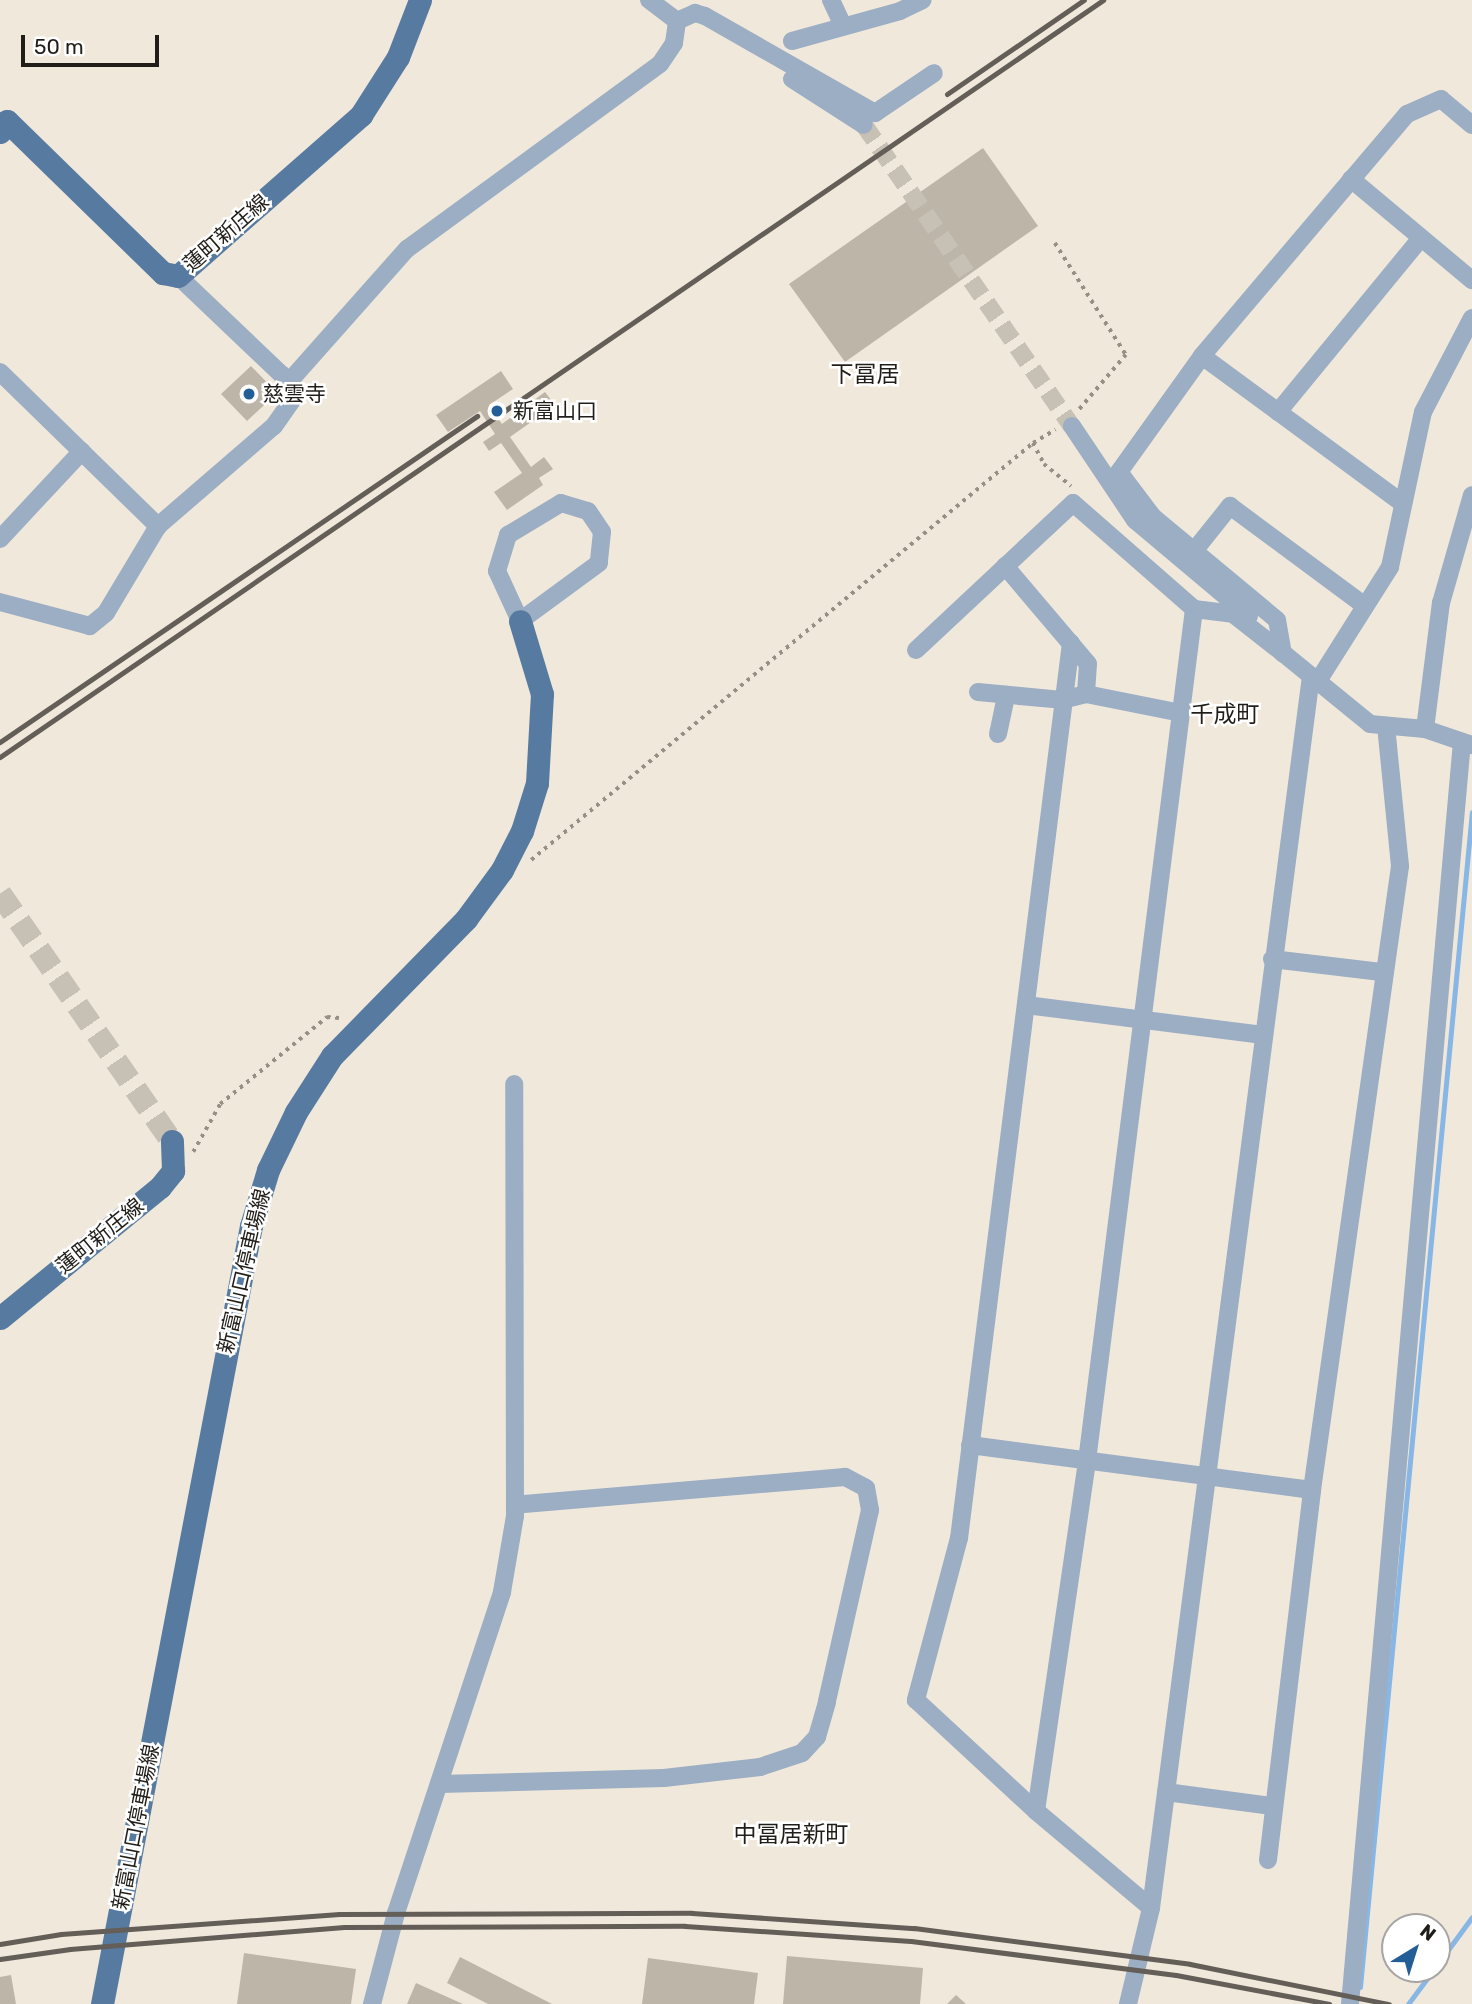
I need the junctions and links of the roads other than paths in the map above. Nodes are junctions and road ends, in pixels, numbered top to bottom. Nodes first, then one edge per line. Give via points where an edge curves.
1 (420, 0) edge
2 (649, 0) edge
3 (831, 0) edge
4 (923, 0) edge
5 (681, 19) junction
6 (844, 26) junction
7 (792, 41) dead end
8 (934, 73) dead end
9 (2, 123) edge
10 (864, 125) tunnel mouth
11 (1472, 125) edge
12 (1351, 179) junction
13 (1421, 237) junction
14 (178, 276) junction
15 (1472, 280) edge
16 (1472, 318) edge
17 (1202, 356) junction
18 (0, 372) edge
19 (287, 384) junction
20 (1278, 412) junction
21 (1068, 423) tunnel mouth
22 (82, 451) junction
23 (1472, 495) edge
24 (1402, 503) junction
25 (159, 527) junction
26 (0, 539) edge
27 (1194, 551) junction
28 (1005, 566) junction
29 (0, 602) edge
30 (1365, 606) junction
31 (1194, 609) junction
32 (520, 621) junction
33 (1071, 643) junction
34 (1282, 647) junction
35 (916, 650) dead end
36 (1315, 679) junction
37 (978, 692) dead end
38 (1086, 694) junction
39 (1006, 695) junction
40 (1062, 700) junction
41 (1181, 713) junction
42 (1386, 726) junction
43 (1425, 729) junction
44 (998, 734) dead end
45 (1467, 744) edge
46 (1272, 959) junction
47 (1381, 972) junction
48 (1026, 1005) junction
49 (1140, 1019) junction
50 (1263, 1035) junction
51 (514, 1084) dead end
52 (172, 1141) tunnel mouth
53 (0, 1318) edge
54 (970, 1445) junction
55 (1087, 1461) junction
56 (1206, 1476) junction
57 (1312, 1490) junction
58 (515, 1505) junction
59 (439, 1784) junction
60 (1166, 1792) junction
61 (1272, 1806) junction
62 (1035, 1811) junction
63 (1268, 1860) dead end
64 (1152, 1908) junction
65 (102, 2004) edge
66 (372, 2004) edge
67 (1128, 2004) edge
68 (1350, 2004) edge

1 - 14 main road, 蓮町新庄線 via 398,57 361,114
2 - 5 street
3 - 6 street
4 - 6 street
5 - 8 street via 695,13 705,16 875,113
5 - 10 street
5 - 19 street via 674,43 660,64 407,249
6 - 7 street
9 - 14 main road, 蓮町新庄線 via 163,273
11 - 12 street via 1441,99 1407,114
12 - 13 street
12 - 17 street
13 - 15 street
13 - 20 street
14 - 19 street
16 - 24 street via 1423,412
17 - 20 street
17 - 27 street via 1119,472 1153,517
18 - 22 street
19 - 25 street via 291,402 274,426
20 - 24 street
21 - 34 street via 1135,520
22 - 25 street
22 - 26 street
23 - 43 street via 1441,603
24 - 30 street via 1390,567
25 - 29 street via 106,613 90,626
27 - 30 street via 1230,506
27 - 34 street via 1278,620
28 - 31 street via 1073,503
28 - 33 street
28 - 35 street
30 - 36 street
31 - 34 street via 1233,614
31 - 41 street
32 - 32 street via 497,571 508,536 561,503 588,511 602,532 599,563
32 - 65 main road, 新富山口停車場線 via 542,694 537,783 522,831 502,870 466,919 332,1056 296,1112 268,1170 236,1293
33 - 38 street via 1088,664
33 - 40 street
34 - 36 street
36 - 42 street via 1370,724
36 - 46 street
37 - 39 street
38 - 40 street
38 - 41 street
39 - 40 street
39 - 44 street
40 - 48 street
41 - 49 street
42 - 43 street
42 - 47 street via 1400,866
43 - 45 street
45 - 68 street
46 - 47 street
46 - 50 street
47 - 57 street
48 - 49 street
48 - 54 street
49 - 50 street
49 - 55 street
50 - 56 street
51 - 58 street
52 - 53 main road, 蓮町新庄線 via 173,1171 160,1187
54 - 55 street
54 - 62 street via 959,1538 916,1700
55 - 56 street
55 - 62 street
56 - 57 street
56 - 60 street
57 - 61 street
58 - 59 street via 502,1592
58 - 59 street via 845,1477 866,1488 870,1510 817,1737 802,1753 760,1767 664,1778
59 - 66 street via 396,1913
60 - 61 street
60 - 64 street
61 - 63 street
62 - 64 street
64 - 67 street

